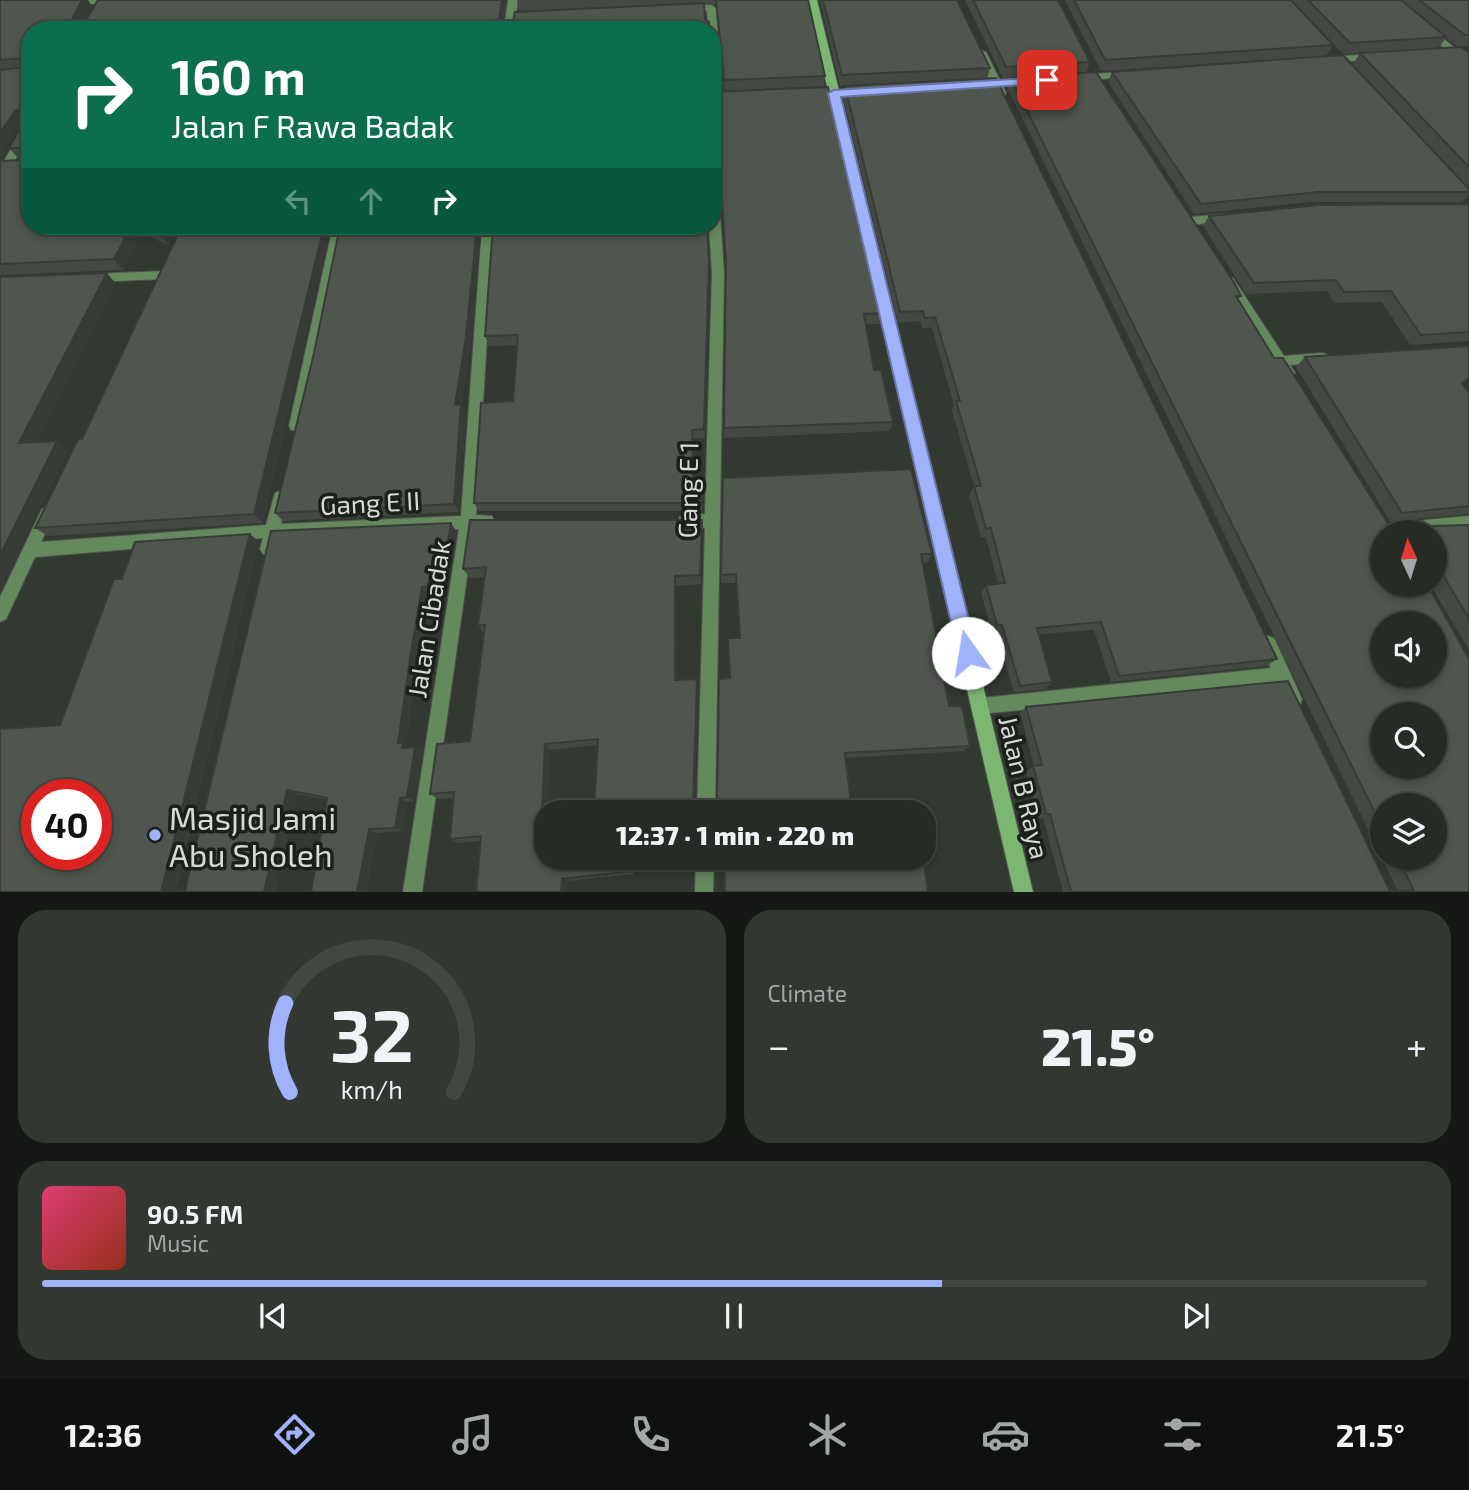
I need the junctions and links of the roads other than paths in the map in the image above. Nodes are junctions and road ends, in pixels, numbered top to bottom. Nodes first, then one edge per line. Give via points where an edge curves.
1 (103, 0) edge
2 (114, 0) edge
3 (513, 0) edge
4 (812, 0) edge
5 (65, 2) edge
6 (97, 10) edge
7 (671, 10) edge
8 (551, 15) edge
9 (510, 17) junction
10 (510, 21) edge
11 (713, 21) edge
12 (1416, 22) edge
13 (974, 37) edge
14 (1329, 50) edge
15 (1469, 51) edge
16 (1455, 52) junction
17 (1442, 53) edge
18 (1390, 56) edge
19 (1312, 61) edge
20 (1342, 63) junction
21 (1469, 64) edge
22 (1095, 72) junction
23 (1137, 74) edge
24 (1072, 79) edge
25 (1104, 89) edge
26 (730, 97) edge
27 (721, 98) edge
28 (1009, 109) edge
29 (21, 142) edge
30 (8, 166) edge
31 (1230, 217) edge
32 (1198, 232) edge
33 (337, 235) edge
34 (487, 235) edge
35 (716, 235) edge
36 (1220, 268) edge
37 (164, 275) edge
38 (82, 278) edge
39 (1335, 357) edge
40 (1281, 361) junction
41 (1295, 384) edge
42 (293, 440) edge
43 (284, 479) edge
44 (53, 501) edge
45 (468, 521) junction
46 (509, 521) edge
47 (672, 521) edge
48 (713, 522) junction
49 (1469, 523) edge
50 (1447, 525) edge
51 (272, 531) junction
52 (30, 550) junction
53 (262, 571) edge
54 (0, 614) edge
55 (1258, 625) edge
56 (1283, 675) junction
57 (981, 706) junction
58 (1300, 711) edge
59 (706, 800) edge
60 (705, 870) edge
61 (412, 891) edge
62 (704, 891) edge
63 (1024, 891) edge

1 - 2 street
1 - 5 street
1 - 6 street
3 - 9 street
4 - 57 street, Jalan B Raya
7 - 11 street via 711,8
8 - 9 street
9 - 10 street
12 - 16 street
13 - 28 street
14 - 20 street
15 - 16 street
16 - 17 street
16 - 21 street
18 - 20 street
19 - 20 street
22 - 23 street
22 - 24 street
22 - 25 street
26 - 27 street
29 - 30 street
31 - 32 street via 1186,215
33 - 42 street
34 - 45 street, Jalan Cibadak
35 - 48 street, Gang E 1
36 - 40 street
37 - 38 street
39 - 40 street
40 - 41 street
43 - 51 street
44 - 52 street
45 - 46 street, Gang E II
45 - 51 street, Gang E II
45 - 61 street, Jalan Cibadak
47 - 48 street
48 - 59 street, Gang E 1
49 - 50 street
51 - 52 street, Gang E II
51 - 53 street
52 - 54 street
55 - 56 street
56 - 57 street
56 - 58 street
57 - 63 street, Jalan B Raya
60 - 62 street

